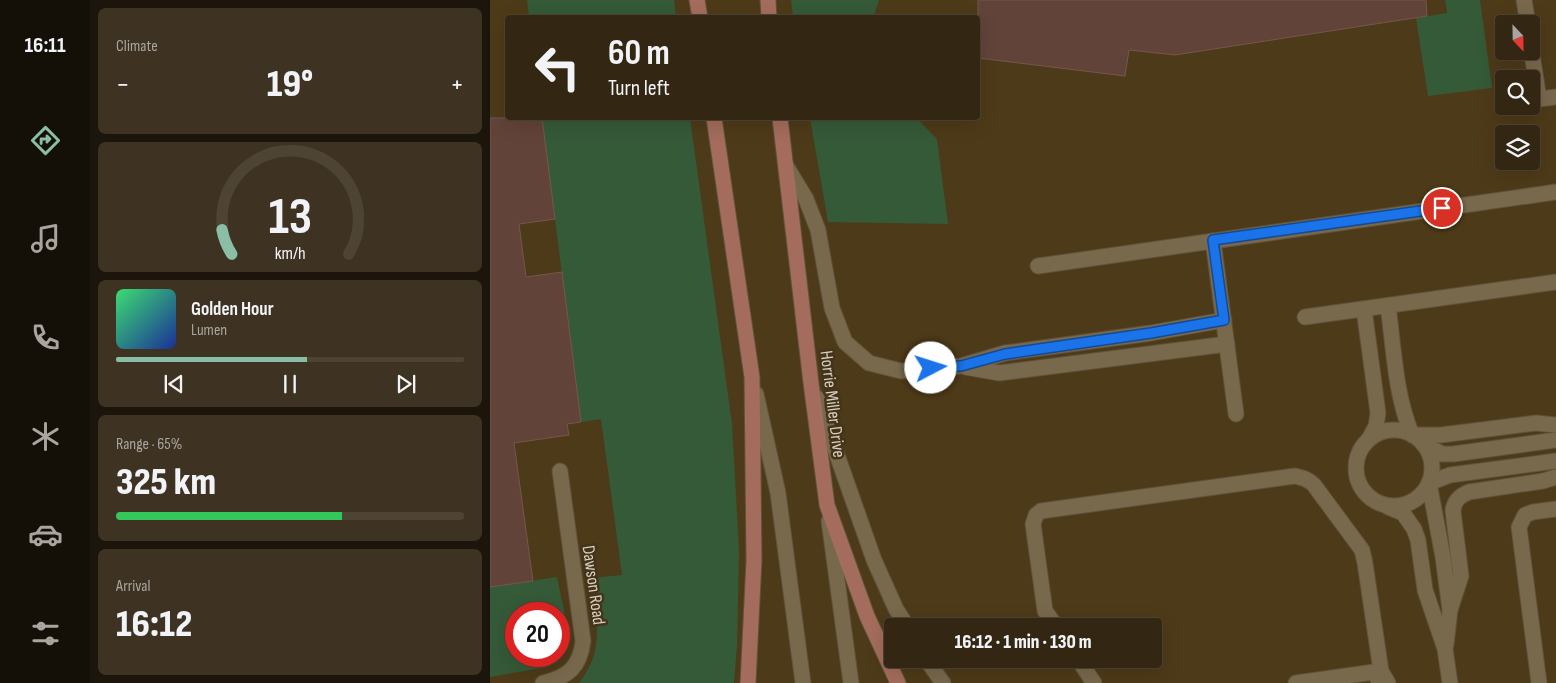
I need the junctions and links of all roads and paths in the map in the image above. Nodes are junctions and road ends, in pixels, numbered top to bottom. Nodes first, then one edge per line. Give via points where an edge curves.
1 (697, 0) edge
2 (768, 0) edge
3 (1524, 0) edge
4 (700, 15) edge
5 (770, 15) edge
6 (1526, 15) edge
7 (1533, 60) edge
8 (1556, 97) edge
9 (714, 120) edge
10 (780, 120) edge
11 (786, 166) junction
12 (1556, 192) edge
13 (1213, 240) junction
14 (1038, 266) dead end
15 (1556, 282) edge
16 (1388, 306) junction
17 (1364, 309) junction
18 (1305, 317) dead end
19 (1224, 320) junction
20 (1228, 344) junction
21 (961, 366) junction
22 (752, 378) junction
23 (811, 383) junction
24 (1236, 414) dead end
25 (1556, 426) edge
26 (1416, 438) junction
27 (1369, 439) junction
28 (1556, 440) edge
29 (1556, 461) edge
30 (560, 471) dead end
31 (1556, 477) edge
32 (1429, 483) junction
33 (827, 505) junction
34 (1384, 505) junction
35 (1556, 509) edge
36 (1450, 610) junction
37 (902, 618) edge
38 (1050, 618) edge
39 (1445, 649) junction
40 (932, 668) edge
41 (1084, 668) edge
42 (1382, 679) edge
43 (1330, 681) edge
44 (543, 683) edge
45 (748, 683) edge
46 (802, 683) edge
47 (851, 683) edge
48 (898, 683) edge
49 (942, 683) edge
50 (1094, 683) edge
51 (1296, 683) edge
52 (1450, 683) edge
53 (1539, 683) edge

1 - 4 main road
2 - 5 main road
3 - 6 street
7 - 8 street via 1539,99
9 - 22 main road
10 - 11 main road, Horrie Miller Drive
11 - 21 street via 806,199 818,230 832,308 845,342 869,363 901,371
11 - 23 main road, Horrie Miller Drive
12 - 13 street
13 - 14 street
13 - 19 street
15 - 16 street
16 - 17 street
16 - 26 street via 1403,412
17 - 18 street
17 - 27 street via 1378,413
19 - 20 street
19 - 21 street via 1005,354
20 - 21 street via 999,373
20 - 24 street
22 - 45 main road via 754,560
22 - 46 street via 778,493
23 - 33 main road, Horrie Miller Drive
23 - 37 street via 874,560
25 - 26 street via 1536,423
26 - 27 street via 1390,430
26 - 28 street via 1442,454
26 - 32 street via 1428,451 1432,462
27 - 34 street via 1357,459 1358,482 1373,500
29 - 32 street via 1450,475
30 - 44 street, Dawson Road via 582,641 578,660 572,669 562,677
31 - 36 street via 1469,492 1456,500 1453,511 1461,576
32 - 34 street via 1415,500 1400,505
32 - 36 street
33 - 47 street
33 - 48 main road, Horrie Miller Drive via 867,616
34 - 39 street via 1403,513 1414,529 1425,590
35 - 53 street via 1525,515 1519,527
36 - 39 street
38 - 42 street via 1045,611 1033,524 1041,511 1295,476 1310,480 1362,550
39 - 52 street
40 - 49 street
41 - 50 street
42 - 43 street
43 - 51 street

